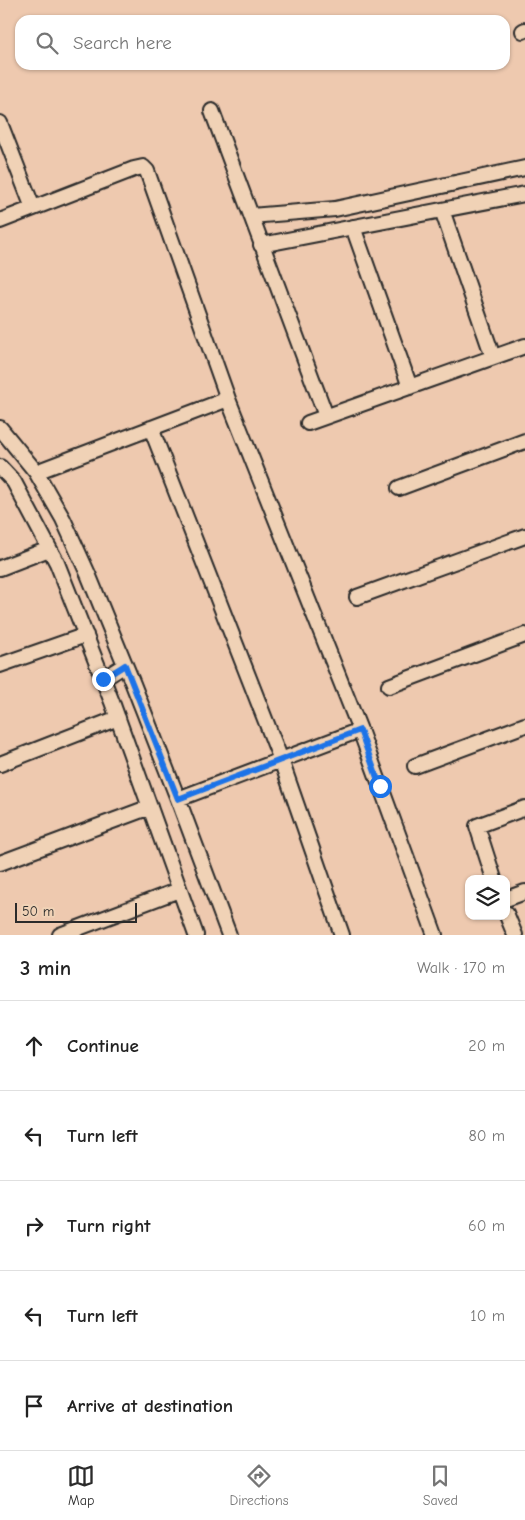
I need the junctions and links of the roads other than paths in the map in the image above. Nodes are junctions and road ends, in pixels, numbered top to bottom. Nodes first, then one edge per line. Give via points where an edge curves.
1 (212, 111) dead end
2 (0, 123) edge
3 (525, 168) edge
4 (525, 194) edge
5 (34, 208) junction
6 (442, 210) junction
7 (251, 216) junction
8 (0, 222) edge
9 (353, 227) junction
10 (262, 245) junction
11 (525, 346) edge
12 (493, 357) junction
13 (410, 387) junction
14 (228, 399) junction
15 (326, 416) junction
16 (308, 423) dead end
17 (0, 428) edge
18 (151, 428) junction
19 (525, 441) edge
20 (0, 468) edge
21 (36, 472) junction
22 (399, 488) dead end
23 (525, 536) edge
24 (49, 549) junction
25 (0, 568) edge
26 (357, 597) dead end
27 (86, 635) junction
28 (525, 635) edge
29 (0, 665) edge
30 (125, 665) junction
31 (103, 679) junction
32 (389, 686) dead end
33 (118, 718) junction
34 (525, 725) edge
35 (360, 730) junction
36 (281, 760) junction
37 (0, 764) edge
38 (415, 766) dead end
39 (178, 799) junction
40 (150, 807) junction
41 (525, 808) edge
42 (0, 862) edge
43 (493, 875) edge
44 (180, 890) junction
45 (525, 892) edge
46 (510, 898) edge
47 (509, 920) edge
48 (60, 935) edge
49 (196, 935) edge
50 (229, 935) edge
51 (342, 935) edge
52 (435, 935) edge
53 (515, 935) edge

1 - 7 street
2 - 5 street
3 - 7 street via 335,209
4 - 6 street
5 - 8 street
5 - 14 street via 134,169 142,167 147,171
6 - 9 street
6 - 12 street
7 - 10 street
9 - 10 street
9 - 13 street
10 - 15 street
11 - 12 street
12 - 13 street
13 - 15 street
14 - 18 street
14 - 35 street
15 - 16 street
17 - 21 street
18 - 21 street
18 - 36 street
19 - 22 street
20 - 24 street via 14,482
21 - 30 street via 63,519
23 - 26 street
24 - 25 street
24 - 27 street
27 - 29 street
27 - 31 street
28 - 32 street
30 - 31 street
30 - 39 street
31 - 33 street
33 - 37 street
33 - 40 street
34 - 38 street
35 - 36 street
35 - 52 street
36 - 39 street
36 - 51 street
39 - 50 street
40 - 42 street
40 - 44 street
41 - 43 street via 477,826
44 - 48 street
44 - 49 street
45 - 46 street
47 - 53 street

